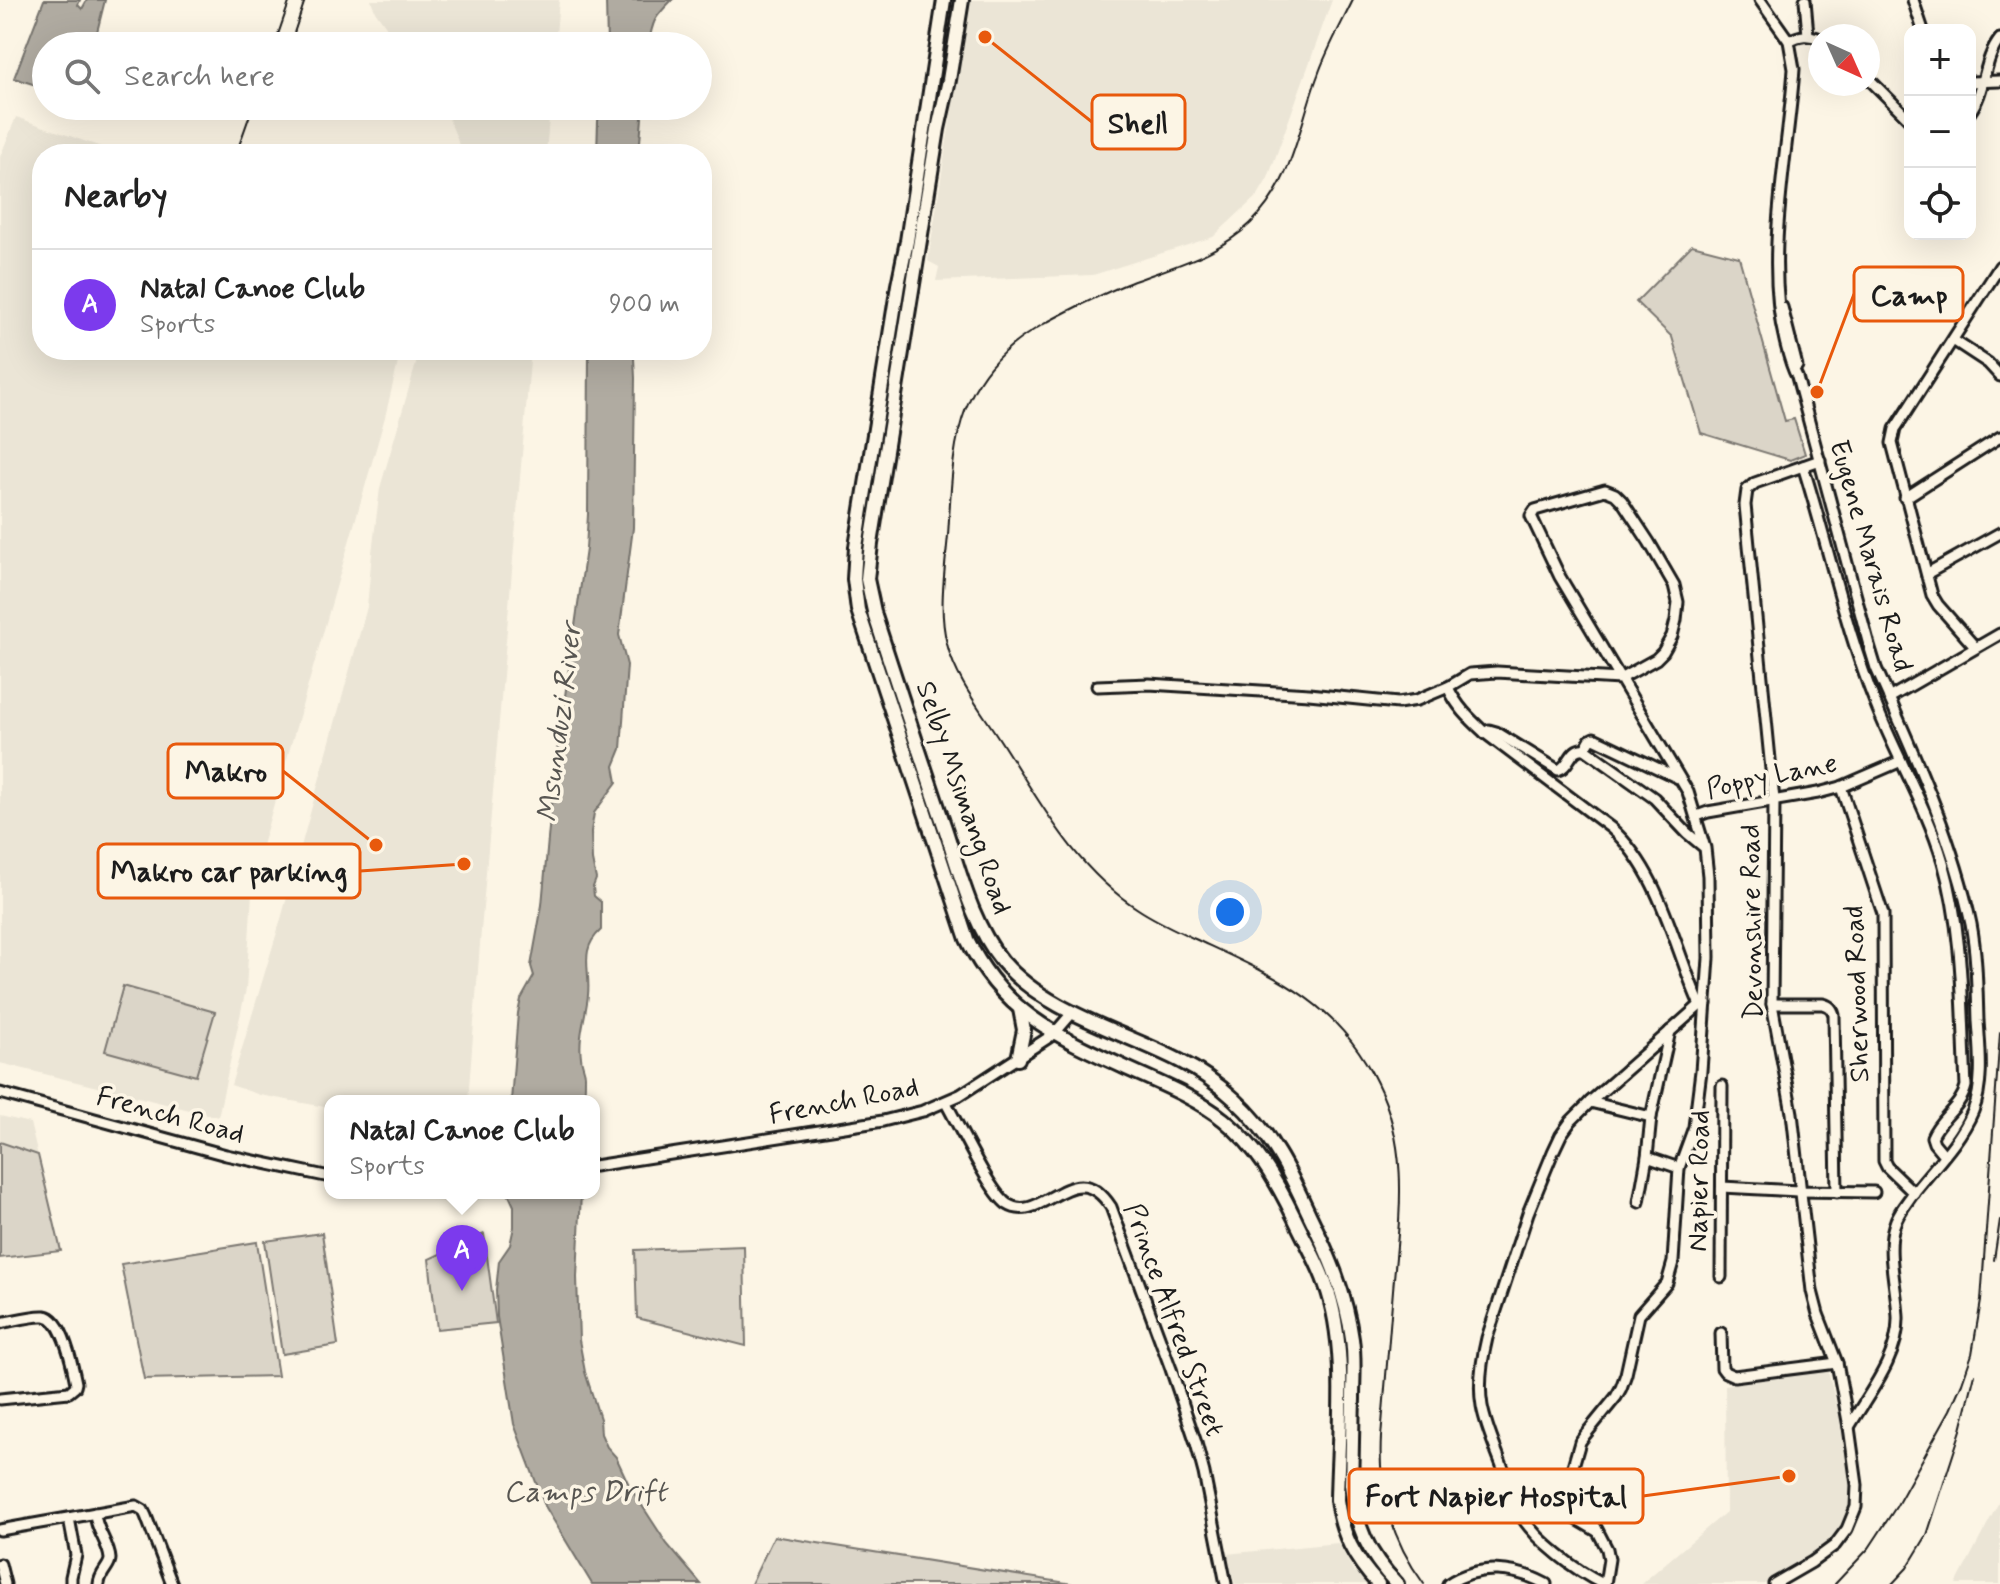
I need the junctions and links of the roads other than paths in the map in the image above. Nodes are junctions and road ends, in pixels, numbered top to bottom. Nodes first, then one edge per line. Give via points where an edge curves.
1 (944, 0) edge
2 (962, 0) edge
3 (1760, 0) edge
4 (1805, 0) edge
5 (1913, 0) edge
6 (1921, 24) edge
7 (1808, 35) joint
8 (2000, 39) edge
9 (1789, 41) junction
10 (2000, 81) edge
11 (1976, 82) edge
12 (1983, 82) junction
13 (1880, 90) edge
14 (1976, 103) edge
15 (1904, 114) edge
16 (2000, 266) edge
17 (1953, 340) junction
18 (1999, 372) edge
19 (2000, 437) edge
20 (1820, 460) junction
21 (1803, 466) junction
22 (1905, 498) junction
23 (2000, 533) edge
24 (1928, 573) junction
25 (2000, 634) edge
26 (1975, 647) junction
27 (1620, 679) junction
28 (1097, 686) dead end
29 (1448, 687) junction
30 (1889, 698) junction
31 (1485, 733) junction
32 (1585, 749) junction
33 (1901, 761) junction
34 (1678, 778) junction
35 (1841, 787) junction
36 (1774, 800) junction
37 (1697, 816) junction
38 (1705, 848) junction
39 (1703, 1004) junction
40 (1772, 1004) junction
41 (1020, 1009) junction
42 (1073, 1012) junction
43 (1670, 1031) junction
44 (1054, 1034) junction
45 (1018, 1059) junction
46 (1722, 1086) dead end
47 (0, 1093) edge
48 (1590, 1102) junction
49 (946, 1103) junction
50 (1651, 1117) junction
51 (1944, 1155) junction
52 (1647, 1157) junction
53 (600, 1165) edge
54 (1679, 1168) junction
55 (324, 1176) edge
56 (1722, 1187) junction
57 (1799, 1191) junction
58 (1837, 1192) junction
59 (1874, 1192) dead end
60 (1914, 1193) junction
61 (1639, 1202) dead end
62 (1721, 1277) dead end
63 (0, 1323) edge
64 (1721, 1333) dead end
65 (1837, 1363) junction
66 (0, 1399) edge
67 (1849, 1427) junction
68 (1507, 1478) junction
69 (95, 1513) junction
70 (69, 1518) junction
71 (0, 1530) edge
72 (1597, 1531) junction
73 (0, 1564) edge
74 (5, 1584) edge
75 (71, 1584) edge
76 (99, 1584) edge
77 (172, 1584) edge
78 (1226, 1584) edge
79 (1378, 1584) edge
80 (1397, 1584) edge
81 (1448, 1584) edge
82 (1546, 1584) edge
83 (1604, 1584) edge
84 (1774, 1584) edge

1 - 41 main road, Selby Msimang Road via 854,579 861,622 967,939 986,975
2 - 42 main road, Selby Msimang Road via 867,579 981,928 1013,973
3 - 9 street, Eugene Marais Road
4 - 7 street
5 - 6 street
7 - 9 street
8 - 12 street
9 - 20 street, Eugene Marais Road via 1794,69 1778,246 1780,320
10 - 12 street
11 - 12 street
12 - 14 street
13 - 15 street
16 - 17 street
17 - 18 street
17 - 22 street via 1895,429 1892,443
19 - 22 street
20 - 21 street, Devonshire Road
20 - 30 street, Eugene Marais Road via 1869,645
21 - 33 street, Eugene Marais Road via 1863,670
21 - 36 street, Devonshire Road via 1755,483 1745,494
22 - 24 street
23 - 24 street
24 - 26 street via 1938,605
25 - 26 street
26 - 30 street
27 - 27 street via 1531,516 1540,508 1608,490 1636,521 1677,593 1676,620 1667,646 1656,659
27 - 29 street via 1497,672 1470,674
27 - 34 street
28 - 29 street via 1149,684 1398,703
29 - 31 street via 1458,706
30 - 51 street, Eugene Marais Road via 1942,821 1971,927 1979,1085 1974,1110
31 - 32 street via 1496,732 1558,770 1576,750
31 - 39 street via 1628,845 1656,892
32 - 34 street via 1594,738
32 - 38 street via 1643,789
33 - 35 street, Poppy Lane
33 - 51 street, Eugene Marais Road via 1943,861 1961,967 1966,1086 1932,1137
34 - 37 street
35 - 36 street, Poppy Lane
35 - 60 street, Sherwood Road via 1883,914 1884,1161
36 - 37 street, Poppy Lane
36 - 40 street, Devonshire Road
37 - 38 street
38 - 39 street via 1709,958
39 - 43 street
39 - 54 street via 1698,1102
40 - 57 street, Devonshire Road via 1792,1113
40 - 58 street via 1823,1004 1834,1015
41 - 44 main road, Selby Msimang Road
41 - 45 main road via 1024,1030
42 - 44 street, French Road
42 - 80 main road, Selby Msimang Road via 1202,1074 1245,1110 1276,1149 1343,1293 1354,1361 1353,1501 1367,1546
43 - 48 street
43 - 50 street
44 - 45 street, French Road
44 - 79 main road, Selby Msimang Road via 1211,1111 1251,1146 1278,1183 1332,1307 1339,1359 1339,1513 1352,1550
45 - 49 street, French Road
46 - 56 street, Napier Road
47 - 55 street, French Road via 226,1155
48 - 50 street
48 - 68 street via 1561,1135 1549,1162 1483,1357 1482,1405
49 - 53 street, French Road via 883,1121
49 - 78 street, Prince Alfred Street via 1009,1205 1027,1208 1082,1185 1100,1193 1111,1207 1196,1443
50 - 52 street
51 - 60 street, Eugene Marais Road
52 - 54 street
52 - 61 street
54 - 72 street via 1670,1276 1639,1315 1621,1388 1580,1442 1573,1466 1577,1491
56 - 57 street
56 - 62 street, Napier Road
57 - 58 street
57 - 65 street, Devonshire Road via 1814,1302
58 - 59 street
60 - 67 street via 1892,1236 1898,1317 1894,1342
63 - 66 street via 52,1319 61,1330 76,1383 69,1392
64 - 65 street via 1722,1368 1734,1376
65 - 67 street, Devonshire Road
67 - 84 street, Devonshire Road via 1857,1485 1850,1523 1825,1554
68 - 72 street
68 - 83 street via 1529,1525 1565,1559
69 - 70 street
69 - 76 street via 110,1559
69 - 77 street via 132,1506 143,1510
70 - 71 street
70 - 75 street via 76,1555
72 - 83 street via 1609,1559
73 - 74 street
81 - 82 street via 1497,1570

